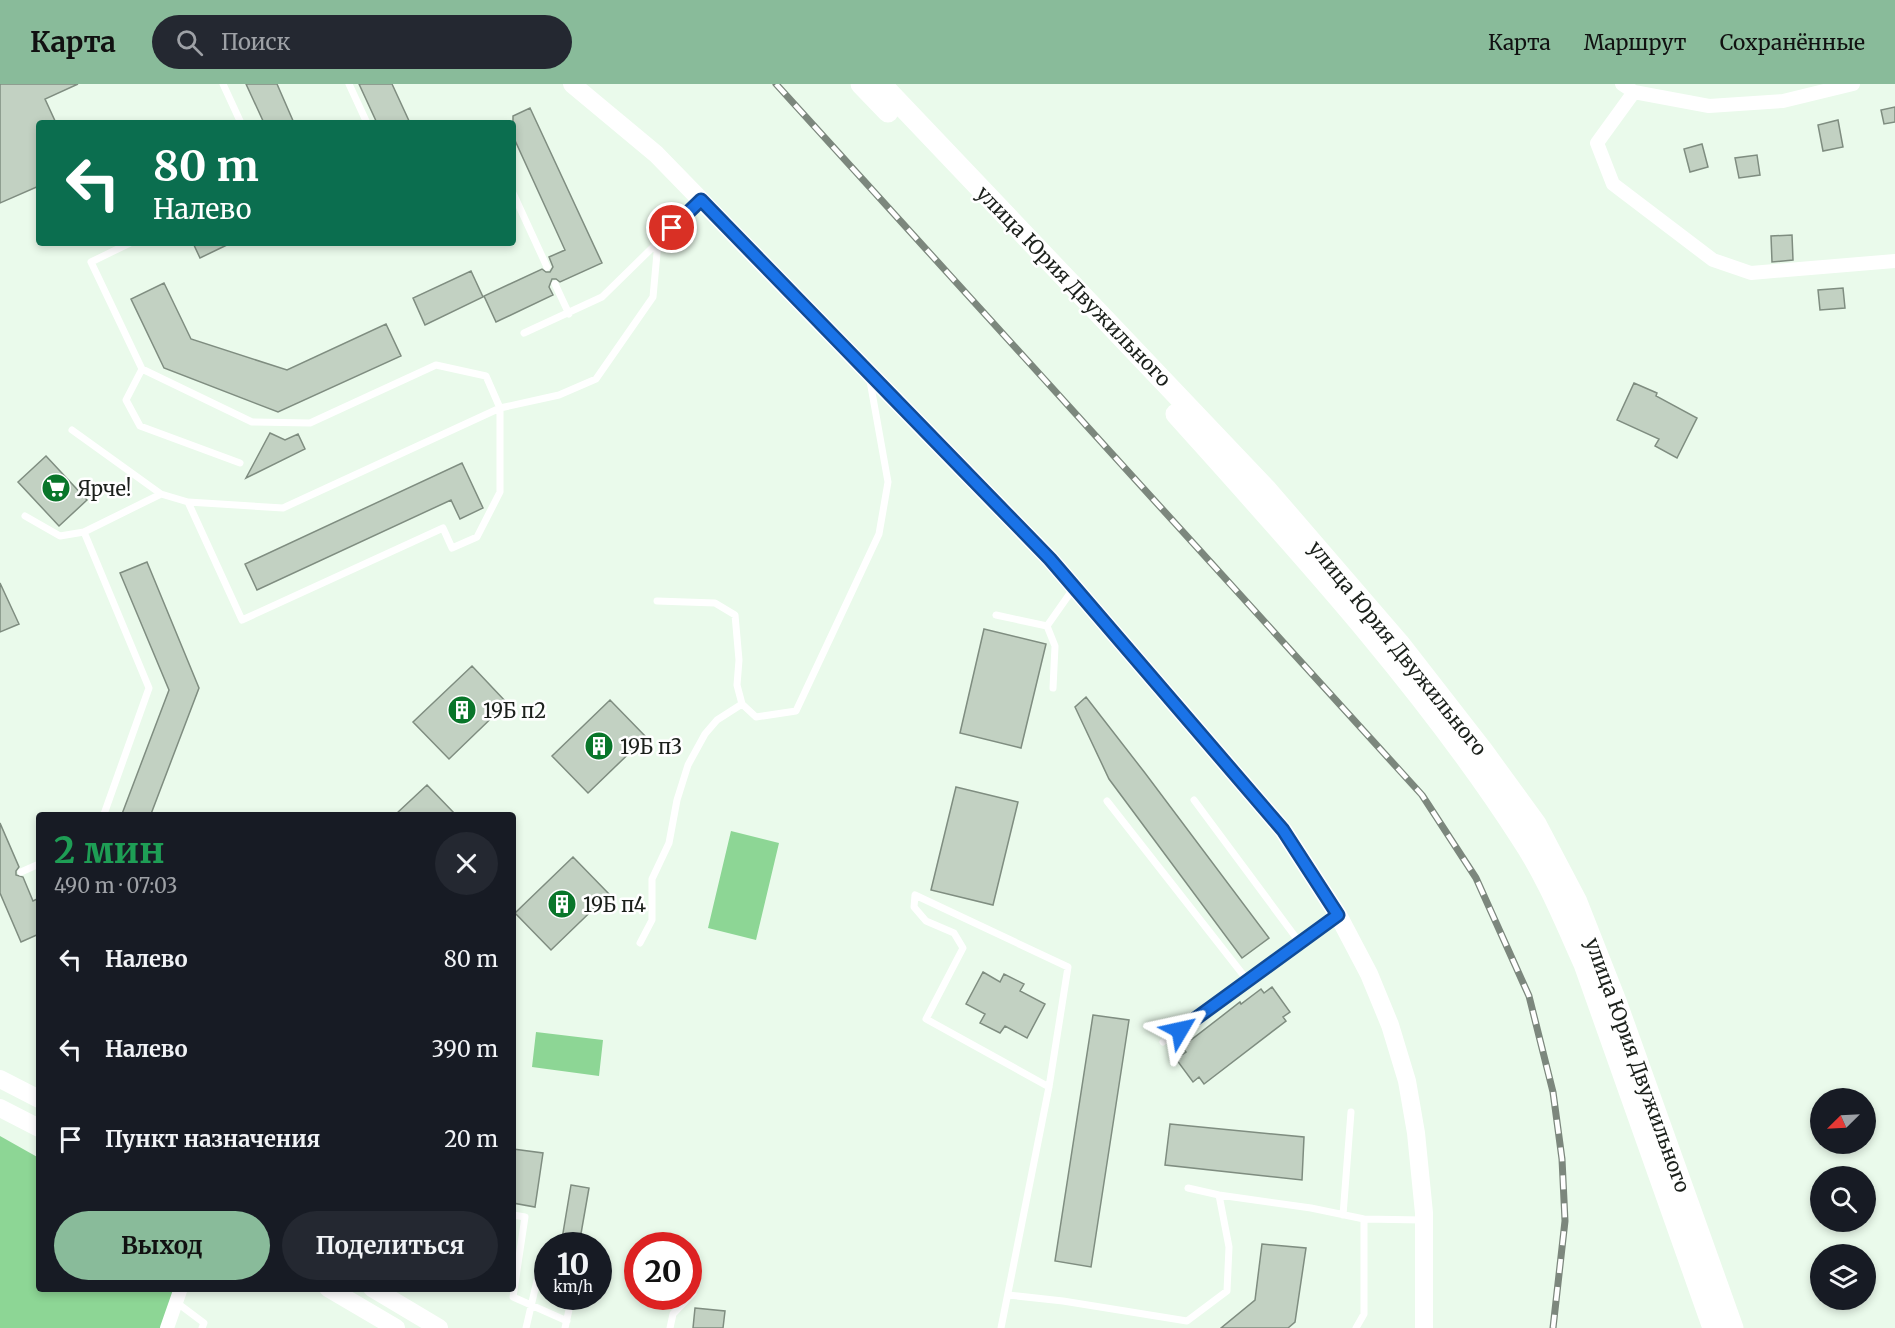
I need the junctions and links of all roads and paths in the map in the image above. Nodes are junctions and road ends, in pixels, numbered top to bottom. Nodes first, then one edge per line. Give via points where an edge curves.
1 (223, 84) edge
2 (349, 84) edge
3 (572, 84) edge
4 (861, 84) edge
5 (882, 84) edge
6 (1853, 84) edge
7 (1628, 88) edge
8 (240, 120) edge
9 (366, 120) edge
10 (516, 200) edge
11 (701, 200) junction
12 (658, 242) junction
13 (124, 246) edge
14 (1895, 261) edge
15 (547, 267) dead end
16 (555, 284) dead end
17 (568, 314) junction
18 (524, 333) dead end
19 (142, 369) junction
20 (868, 372) junction
21 (500, 408) junction
22 (72, 430) dead end
23 (240, 463) dead end
24 (162, 494) junction
25 (188, 502) junction
26 (25, 516) dead end
27 (84, 532) junction
28 (1074, 587) junction
29 (657, 601) dead end
30 (996, 615) dead end
31 (1047, 626) junction
32 (1053, 688) dead end
33 (742, 704) junction
34 (1194, 800) dead end
35 (1107, 801) dead end
36 (105, 812) edge
37 (36, 865) edge
38 (21, 872) dead end
39 (1338, 915) junction
40 (640, 943) dead end
41 (1300, 943) junction
42 (1248, 981) junction
43 (1163, 1042) dead end
44 (0, 1079) edge
45 (1049, 1087) junction
46 (36, 1097) edge
47 (0, 1108) edge
48 (1351, 1112) dead end
49 (36, 1126) edge
50 (1188, 1188) dead end
51 (1219, 1195) junction
52 (1343, 1215) junction
53 (516, 1216) edge
54 (1364, 1219) junction
55 (1424, 1220) junction
56 (516, 1277) edge
57 (335, 1292) edge
58 (379, 1292) edge
59 (514, 1292) edge
60 (179, 1295) edge
61 (1008, 1295) junction
62 (534, 1296) edge
63 (532, 1305) junction
64 (569, 1310) edge
65 (677, 1310) edge
66 (566, 1325) edge
67 (167, 1328) edge
68 (202, 1328) edge
69 (396, 1328) edge
70 (439, 1328) edge
71 (526, 1328) edge
72 (670, 1328) edge
73 (1001, 1328) edge
74 (1356, 1328) edge
75 (1424, 1328) edge
76 (1713, 1328) edge
77 (1733, 1328) edge

1 - 8 lane
2 - 9 lane
3 - 11 street via 656,154
4 - 76 main road, улица Юрия Двужильного via 1153,389 1358,621 1454,742 1522,839 1584,964
5 - 77 main road, улица Юрия Двужильного via 1267,490 1400,644 1536,824 1577,902 1616,1001
6 - 7 street via 1783,101 1709,106
7 - 14 street via 1597,143 1613,184 1713,260 1751,273
10 - 15 lane
11 - 12 lane
11 - 20 street
12 - 17 lane via 602,297
12 - 21 lane via 653,297 596,379 559,395
13 - 19 lane via 91,262
16 - 17 lane
17 - 18 lane
19 - 21 lane via 252,422 310,423 436,365 486,376
19 - 23 lane via 126,400 140,426
20 - 28 street
20 - 33 lane via 888,482 879,534 796,711 756,717
21 - 25 lane via 283,508
21 - 25 lane via 500,492 477,537 452,548 443,528 242,620
22 - 24 lane
24 - 25 lane
24 - 27 lane
26 - 27 lane via 60,536
27 - 36 lane via 149,688
28 - 31 lane
28 - 39 street via 1283,830
29 - 33 lane via 715,603 735,615 737,685
30 - 31 lane
31 - 32 lane via 1055,646
33 - 40 lane via 717,720 688,765 676,800 669,843 652,879 652,920
34 - 41 lane
35 - 42 lane
37 - 38 lane
39 - 41 lane
39 - 55 street via 1369,974 1407,1081
41 - 42 lane
42 - 43 lane
44 - 46 street
45 - 45 lane via 1068,967 915,895 914,907 926,921 954,933 963,948 926,1019
45 - 61 lane
47 - 49 street
48 - 52 lane
50 - 51 lane
51 - 52 lane
51 - 61 lane via 1229,1247 1227,1291 1187,1321
52 - 54 lane
53 - 56 lane via 525,1217
54 - 55 lane
54 - 74 lane via 1364,1314
55 - 75 street
57 - 69 street
58 - 70 street
59 - 63 lane via 513,1297
60 - 67 street
60 - 68 lane via 204,1323
61 - 73 lane
62 - 63 lane
63 - 66 lane
63 - 71 lane
64 - 66 lane
65 - 72 lane

